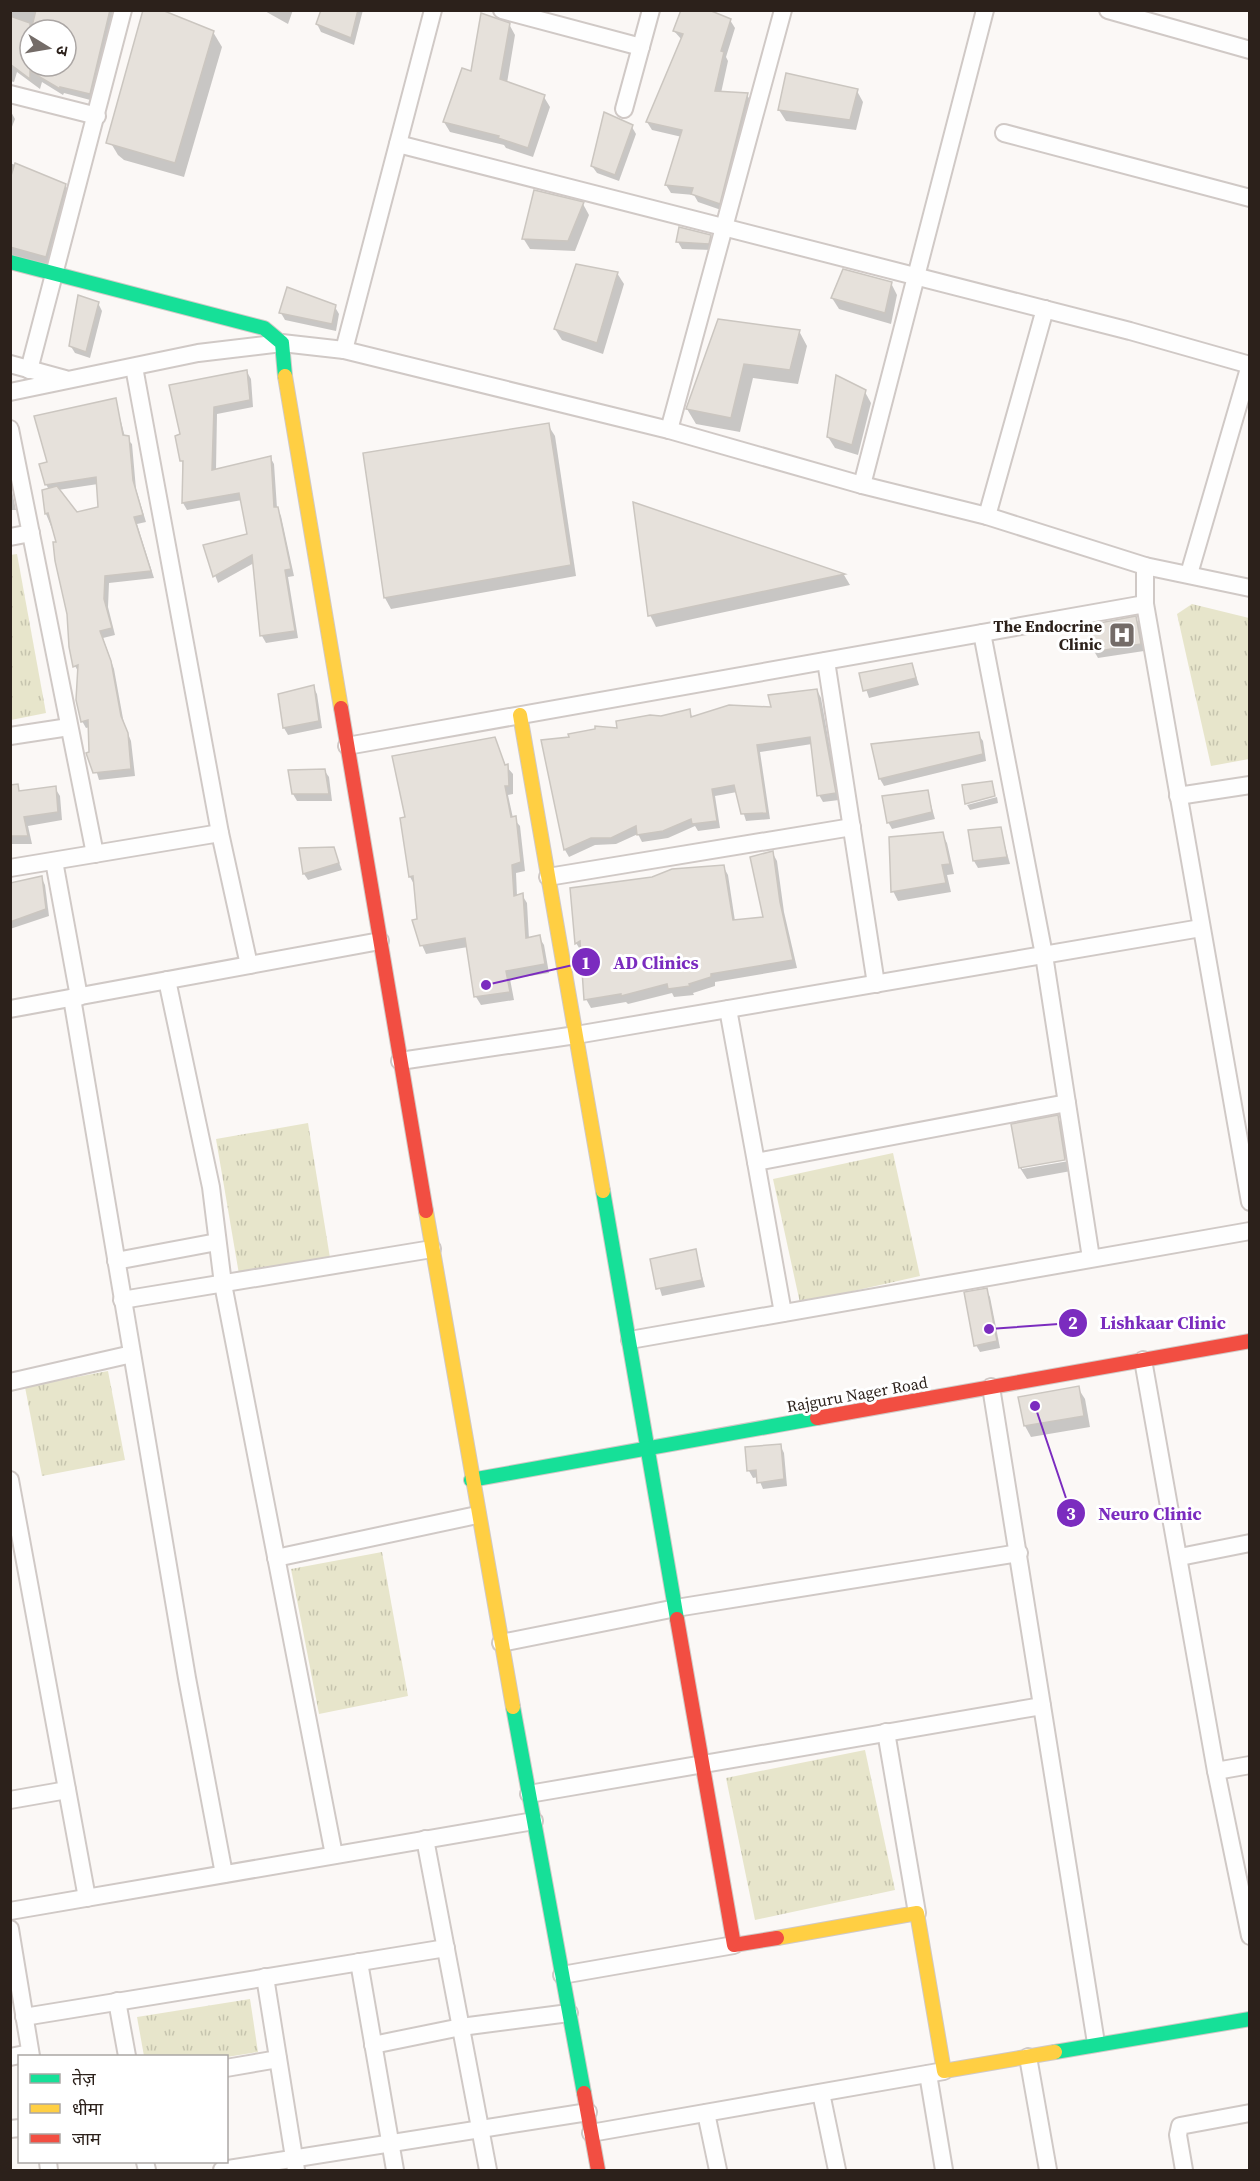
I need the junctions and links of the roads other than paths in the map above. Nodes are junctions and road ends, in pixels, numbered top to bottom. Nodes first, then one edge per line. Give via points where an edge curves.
1 (123, 10) edge
2 (433, 10) edge
3 (502, 10) edge
4 (651, 10) edge
5 (783, 10) edge
6 (985, 10) edge
7 (1108, 10) edge
8 (641, 47) junction
9 (1250, 50) edge
10 (10, 94) edge
11 (624, 109) dead end
12 (97, 116) junction
13 (1004, 133) dead end
14 (398, 144) junction
15 (1250, 198) edge
16 (724, 226) junction
17 (10, 262) edge
18 (53, 273) junction
19 (917, 278) junction
20 (1045, 309) junction
21 (282, 343) junction
22 (344, 350) junction
23 (10, 364) edge
24 (1250, 365) edge
25 (134, 367) junction
26 (29, 370) junction
27 (68, 380) junction
28 (10, 392) edge
29 (10, 429) edge
30 (669, 430) junction
31 (862, 485) junction
32 (987, 516) junction
33 (31, 533) junction
34 (10, 537) edge
35 (1145, 566) junction
36 (1189, 574) junction
37 (1250, 588) edge
38 (1145, 604) junction
39 (982, 633) junction
40 (826, 661) junction
41 (520, 715) junction
42 (69, 727) junction
43 (10, 736) edge
44 (347, 746) junction
45 (1250, 784) edge
46 (1178, 796) junction
47 (852, 827) junction
48 (220, 833) junction
49 (95, 854) junction
50 (54, 861) junction
51 (10, 868) edge
52 (548, 877) junction
53 (1201, 928) junction
54 (380, 941) junction
55 (1044, 955) junction
56 (249, 965) junction
57 (167, 980) junction
58 (876, 984) junction
59 (75, 997) junction
60 (10, 1009) edge
61 (728, 1009) junction
62 (576, 1035) junction
63 (400, 1061) junction
64 (1067, 1103) junction
65 (1244, 1135) edge
66 (756, 1161) junction
67 (1250, 1202) edge
68 (1250, 1231) edge
69 (217, 1242) junction
70 (432, 1249) junction
71 (1091, 1258) junction
72 (116, 1261) junction
73 (223, 1284) junction
74 (122, 1300) junction
75 (783, 1313) junction
76 (630, 1340) junction
77 (1250, 1341) edge
78 (132, 1354) junction
79 (1143, 1360) junction
80 (10, 1382) edge
81 (991, 1387) junction
82 (648, 1448) junction
83 (471, 1479) junction
84 (10, 1480) edge
85 (477, 1515) junction
86 (1250, 1543) edge
87 (1019, 1553) junction
88 (1180, 1557) junction
89 (276, 1558) junction
90 (676, 1608) junction
91 (501, 1643) junction
92 (1042, 1706) junction
93 (886, 1732) junction
94 (703, 1765) junction
95 (1250, 1765) edge
96 (1216, 1771) junction
97 (67, 1790) junction
98 (529, 1794) junction
99 (10, 1800) edge
100 (534, 1821) junction
101 (425, 1839) junction
102 (334, 1855) junction
103 (224, 1874) junction
104 (87, 1898) junction
105 (10, 1911) edge
106 (917, 1913) junction
107 (10, 1929) edge
108 (1250, 1936) edge
109 (734, 1945) junction
110 (446, 1948) junction
111 (359, 1962) junction
112 (562, 1975) junction
113 (265, 1977) junction
114 (117, 2001) junction
115 (569, 2013) junction
116 (24, 2017) junction
117 (1250, 2019) edge
118 (461, 2027) junction
119 (1096, 2043) junction
120 (373, 2044) junction
121 (31, 2055) edge
122 (127, 2055) edge
123 (1028, 2056) junction
124 (278, 2059) junction
125 (228, 2068) edge
126 (936, 2072) junction
127 (821, 2093) junction
128 (588, 2112) junction
129 (706, 2113) junction
130 (1250, 2113) edge
131 (480, 2129) junction
132 (591, 2133) junction
133 (390, 2143) junction
134 (295, 2165) edge
135 (222, 2170) edge
136 (395, 2170) edge
137 (488, 2170) edge
138 (598, 2170) edge
139 (718, 2170) edge
140 (837, 2170) edge
141 (944, 2170) edge
142 (1048, 2170) edge
143 (1184, 2170) edge

1 - 12 street
2 - 14 street
3 - 8 street
4 - 8 street
5 - 16 street
6 - 19 street
7 - 9 street
8 - 11 street
10 - 12 street
12 - 18 street
13 - 15 street
14 - 16 street
14 - 22 street
16 - 19 street
16 - 30 street
17 - 18 street
18 - 21 street via 264,328
18 - 26 street
19 - 20 street
19 - 31 street
20 - 24 street
20 - 32 street
21 - 22 street
21 - 25 street via 198,352
21 - 44 street
22 - 30 street
23 - 26 street
24 - 36 street
25 - 27 street
25 - 48 street
26 - 27 street
27 - 28 street
29 - 33 street
30 - 31 street
31 - 32 street
32 - 35 street
33 - 34 street
33 - 42 street
35 - 36 street
35 - 38 street
36 - 37 street
38 - 39 street
38 - 46 street
39 - 40 street
39 - 55 street
40 - 41 street
40 - 47 street
41 - 44 street
41 - 52 street
42 - 43 street
42 - 49 street
44 - 54 street
45 - 46 street
46 - 53 street
47 - 52 street
47 - 58 street
48 - 49 street
48 - 56 street
49 - 50 street
50 - 51 street
50 - 59 street
52 - 62 street
53 - 55 street
53 - 65 street
54 - 56 street
54 - 63 street
55 - 58 street
55 - 64 street
56 - 57 street
57 - 59 street
57 - 69 street via 208,1176
58 - 61 street
59 - 60 street
59 - 72 street
61 - 62 street
61 - 66 street
62 - 63 street
62 - 76 street
63 - 70 street
64 - 66 street
64 - 71 street
65 - 67 street
66 - 75 street
68 - 71 street
69 - 72 street
69 - 73 street
70 - 73 street
70 - 83 street
71 - 75 street
72 - 74 street
73 - 74 street
73 - 89 street
74 - 78 street
75 - 76 street
76 - 82 street
77 - 79 street, Rajguru Nager Road
78 - 80 street
78 - 103 street
79 - 81 street, Rajguru Nager Road
79 - 88 street
81 - 82 street, Rajguru Nager Road
81 - 87 street
82 - 83 street, Rajguru Nager Road
82 - 90 street
83 - 85 street
84 - 97 street
85 - 89 street
85 - 91 street
86 - 88 street
87 - 90 street
87 - 92 street
88 - 96 street
89 - 102 street
90 - 91 street
90 - 94 street
91 - 98 street
92 - 93 street
92 - 119 street
93 - 94 street
93 - 106 street
94 - 98 street
94 - 109 street
95 - 96 street
96 - 108 street
97 - 99 street
97 - 104 street
98 - 100 street
100 - 101 street
100 - 112 street
101 - 102 street
101 - 110 street
102 - 103 street
103 - 104 street
104 - 105 street
106 - 109 street
106 - 126 street
107 - 116 street
109 - 112 street
110 - 111 street
110 - 118 street
111 - 113 street
111 - 120 street
112 - 115 street
113 - 114 street
113 - 124 street
114 - 116 street
114 - 122 street
115 - 118 street
115 - 128 street
116 - 121 street
117 - 119 street
118 - 120 street
118 - 131 street
119 - 123 street
120 - 133 street
123 - 126 street
123 - 142 street
124 - 125 street
124 - 134 street
126 - 127 street
126 - 141 street
127 - 129 street
127 - 140 street
128 - 131 street
128 - 132 street
129 - 132 street
129 - 139 street
130 - 143 street via 1180,2126
131 - 133 street
131 - 137 street
132 - 138 street
133 - 134 street
133 - 136 street
134 - 135 street

